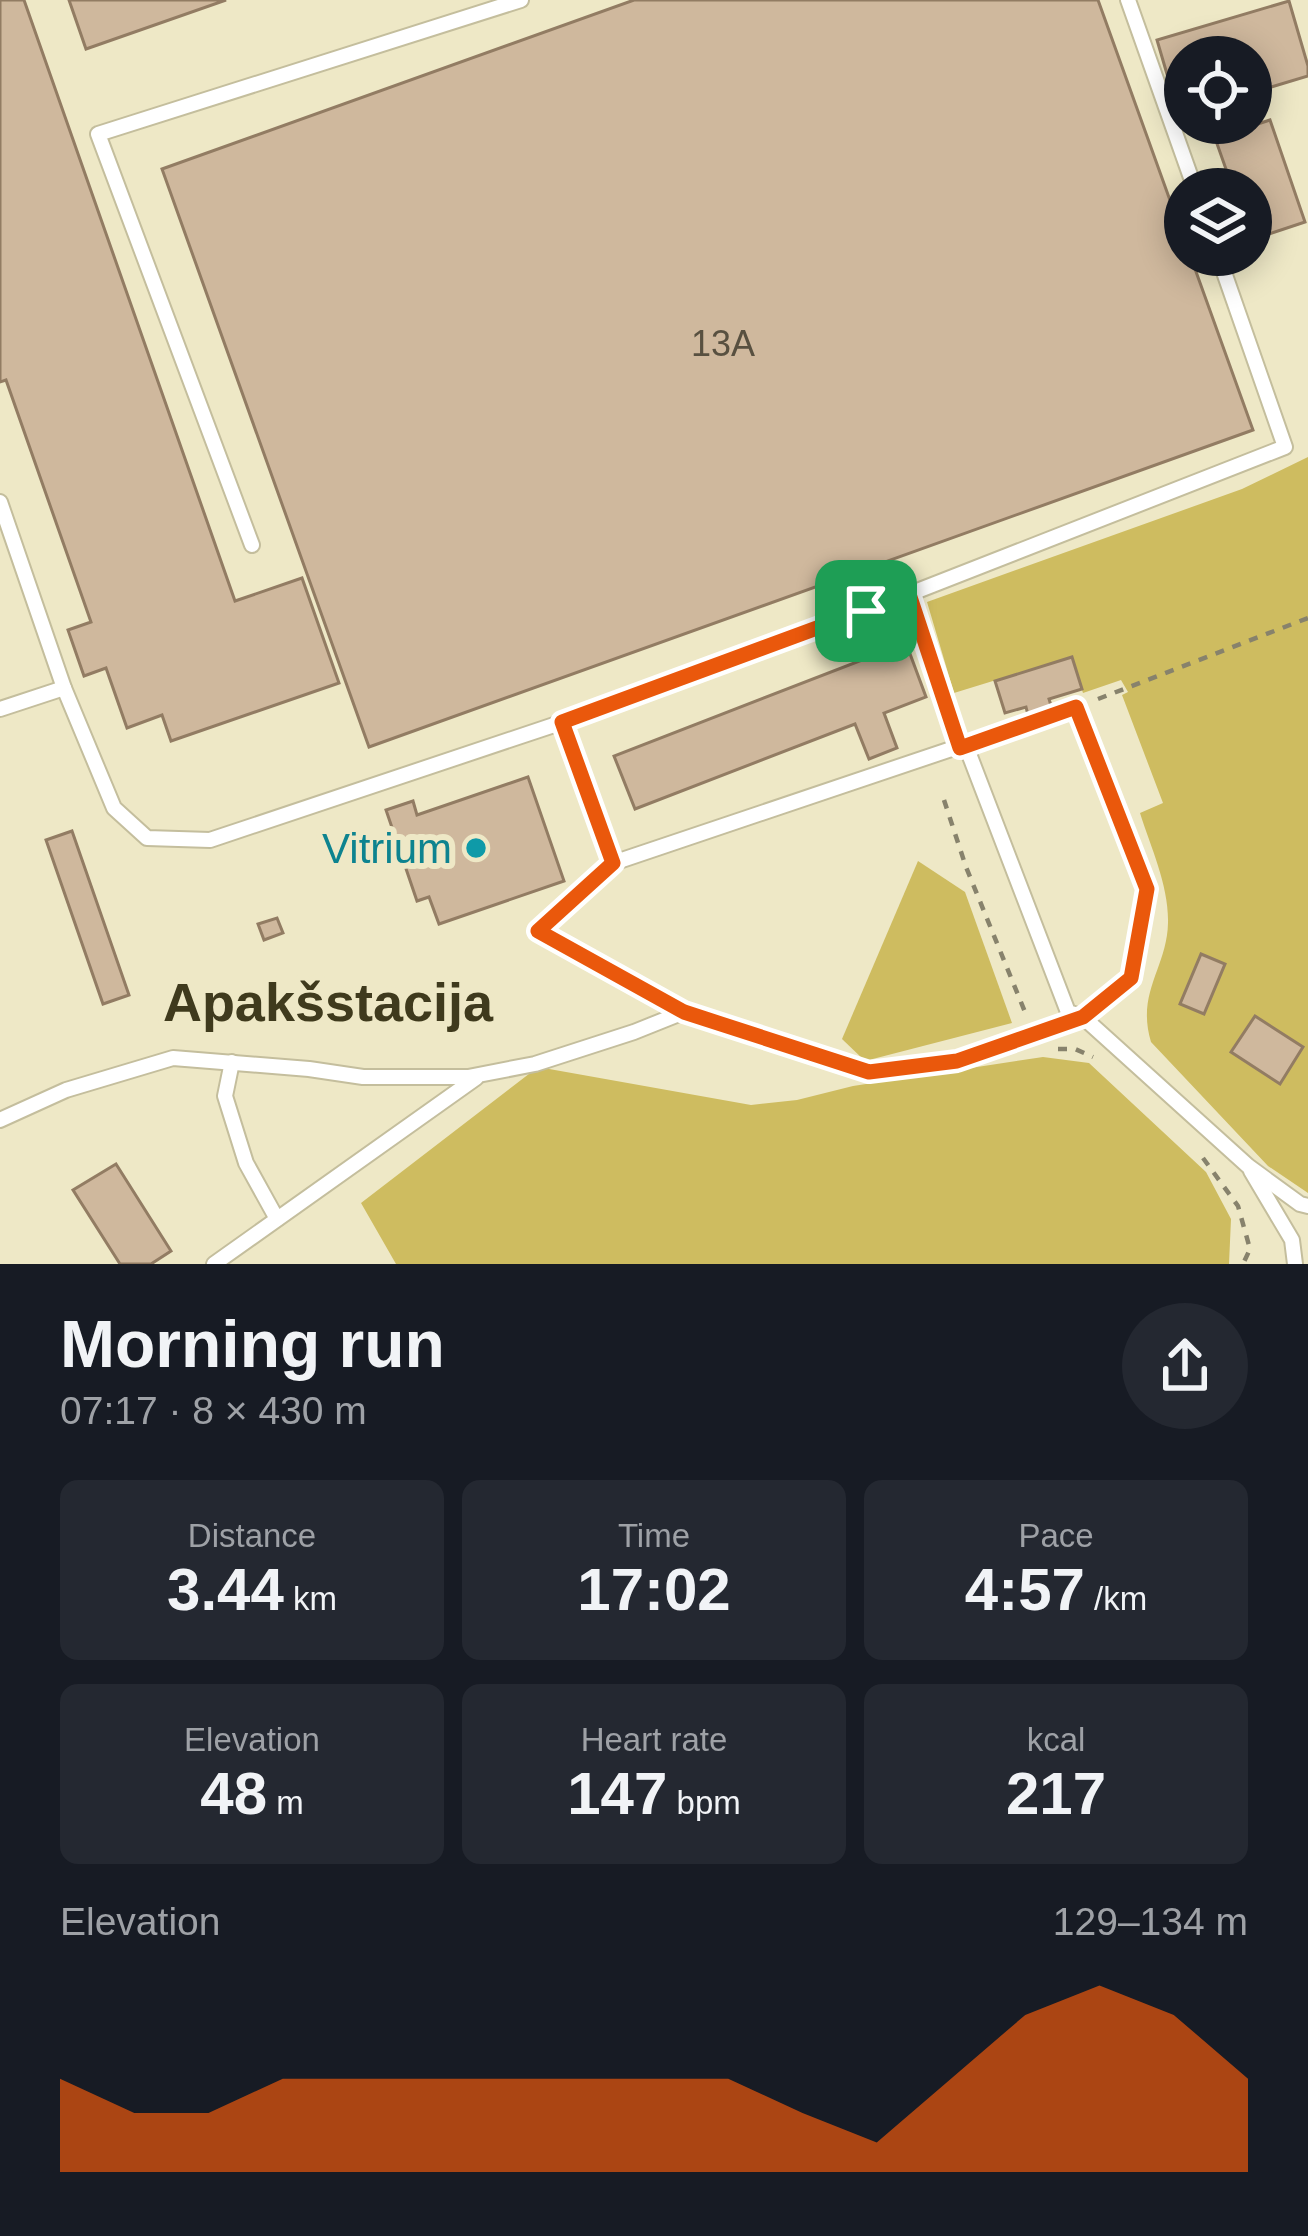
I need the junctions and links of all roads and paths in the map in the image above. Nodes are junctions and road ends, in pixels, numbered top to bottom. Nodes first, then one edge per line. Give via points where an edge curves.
1 (521, 0) edge
2 (1128, 0) edge
3 (1188, 168) edge
4 (1225, 276) edge
5 (0, 502) edge
6 (251, 545) dead end
7 (909, 594) junction
8 (1308, 618) edge
9 (64, 688) junction
10 (1076, 707) junction
11 (0, 709) edge
12 (562, 722) junction
13 (963, 747) junction
14 (944, 800) dead end
15 (613, 863) junction
16 (1024, 1011) dead end
17 (684, 1012) junction
18 (1083, 1017) junction
19 (1052, 1049) dead end
20 (1098, 1060) dead end
21 (232, 1062) junction
22 (480, 1075) junction
23 (0, 1120) edge
24 (1195, 1150) dead end
25 (1248, 1166) junction
26 (1308, 1206) edge
27 (277, 1219) junction
28 (1264, 1246) dead end
29 (1250, 1249) junction
30 (214, 1264) edge
31 (1243, 1264) edge
32 (1295, 1264) edge

1 - 6 lane via 98,134
2 - 3 lane
4 - 7 lane via 1285,447
5 - 9 lane
7 - 12 lane
7 - 13 lane
8 - 10 path
9 - 11 lane
9 - 12 lane via 114,808 147,838 210,840
10 - 13 lane
10 - 18 lane via 1147,889 1131,978
12 - 15 lane
13 - 15 lane
13 - 18 lane via 1068,1012
14 - 16 path
15 - 17 lane via 538,931
17 - 18 lane via 869,1072 957,1061
17 - 22 lane
18 - 25 lane
19 - 20 path
21 - 22 lane via 363,1077
21 - 23 lane via 173,1058
21 - 27 lane via 225,1096 246,1163
22 - 27 lane
24 - 29 path via 1238,1206
25 - 26 lane
25 - 32 lane via 1292,1240
27 - 30 lane
28 - 29 path
29 - 31 path

